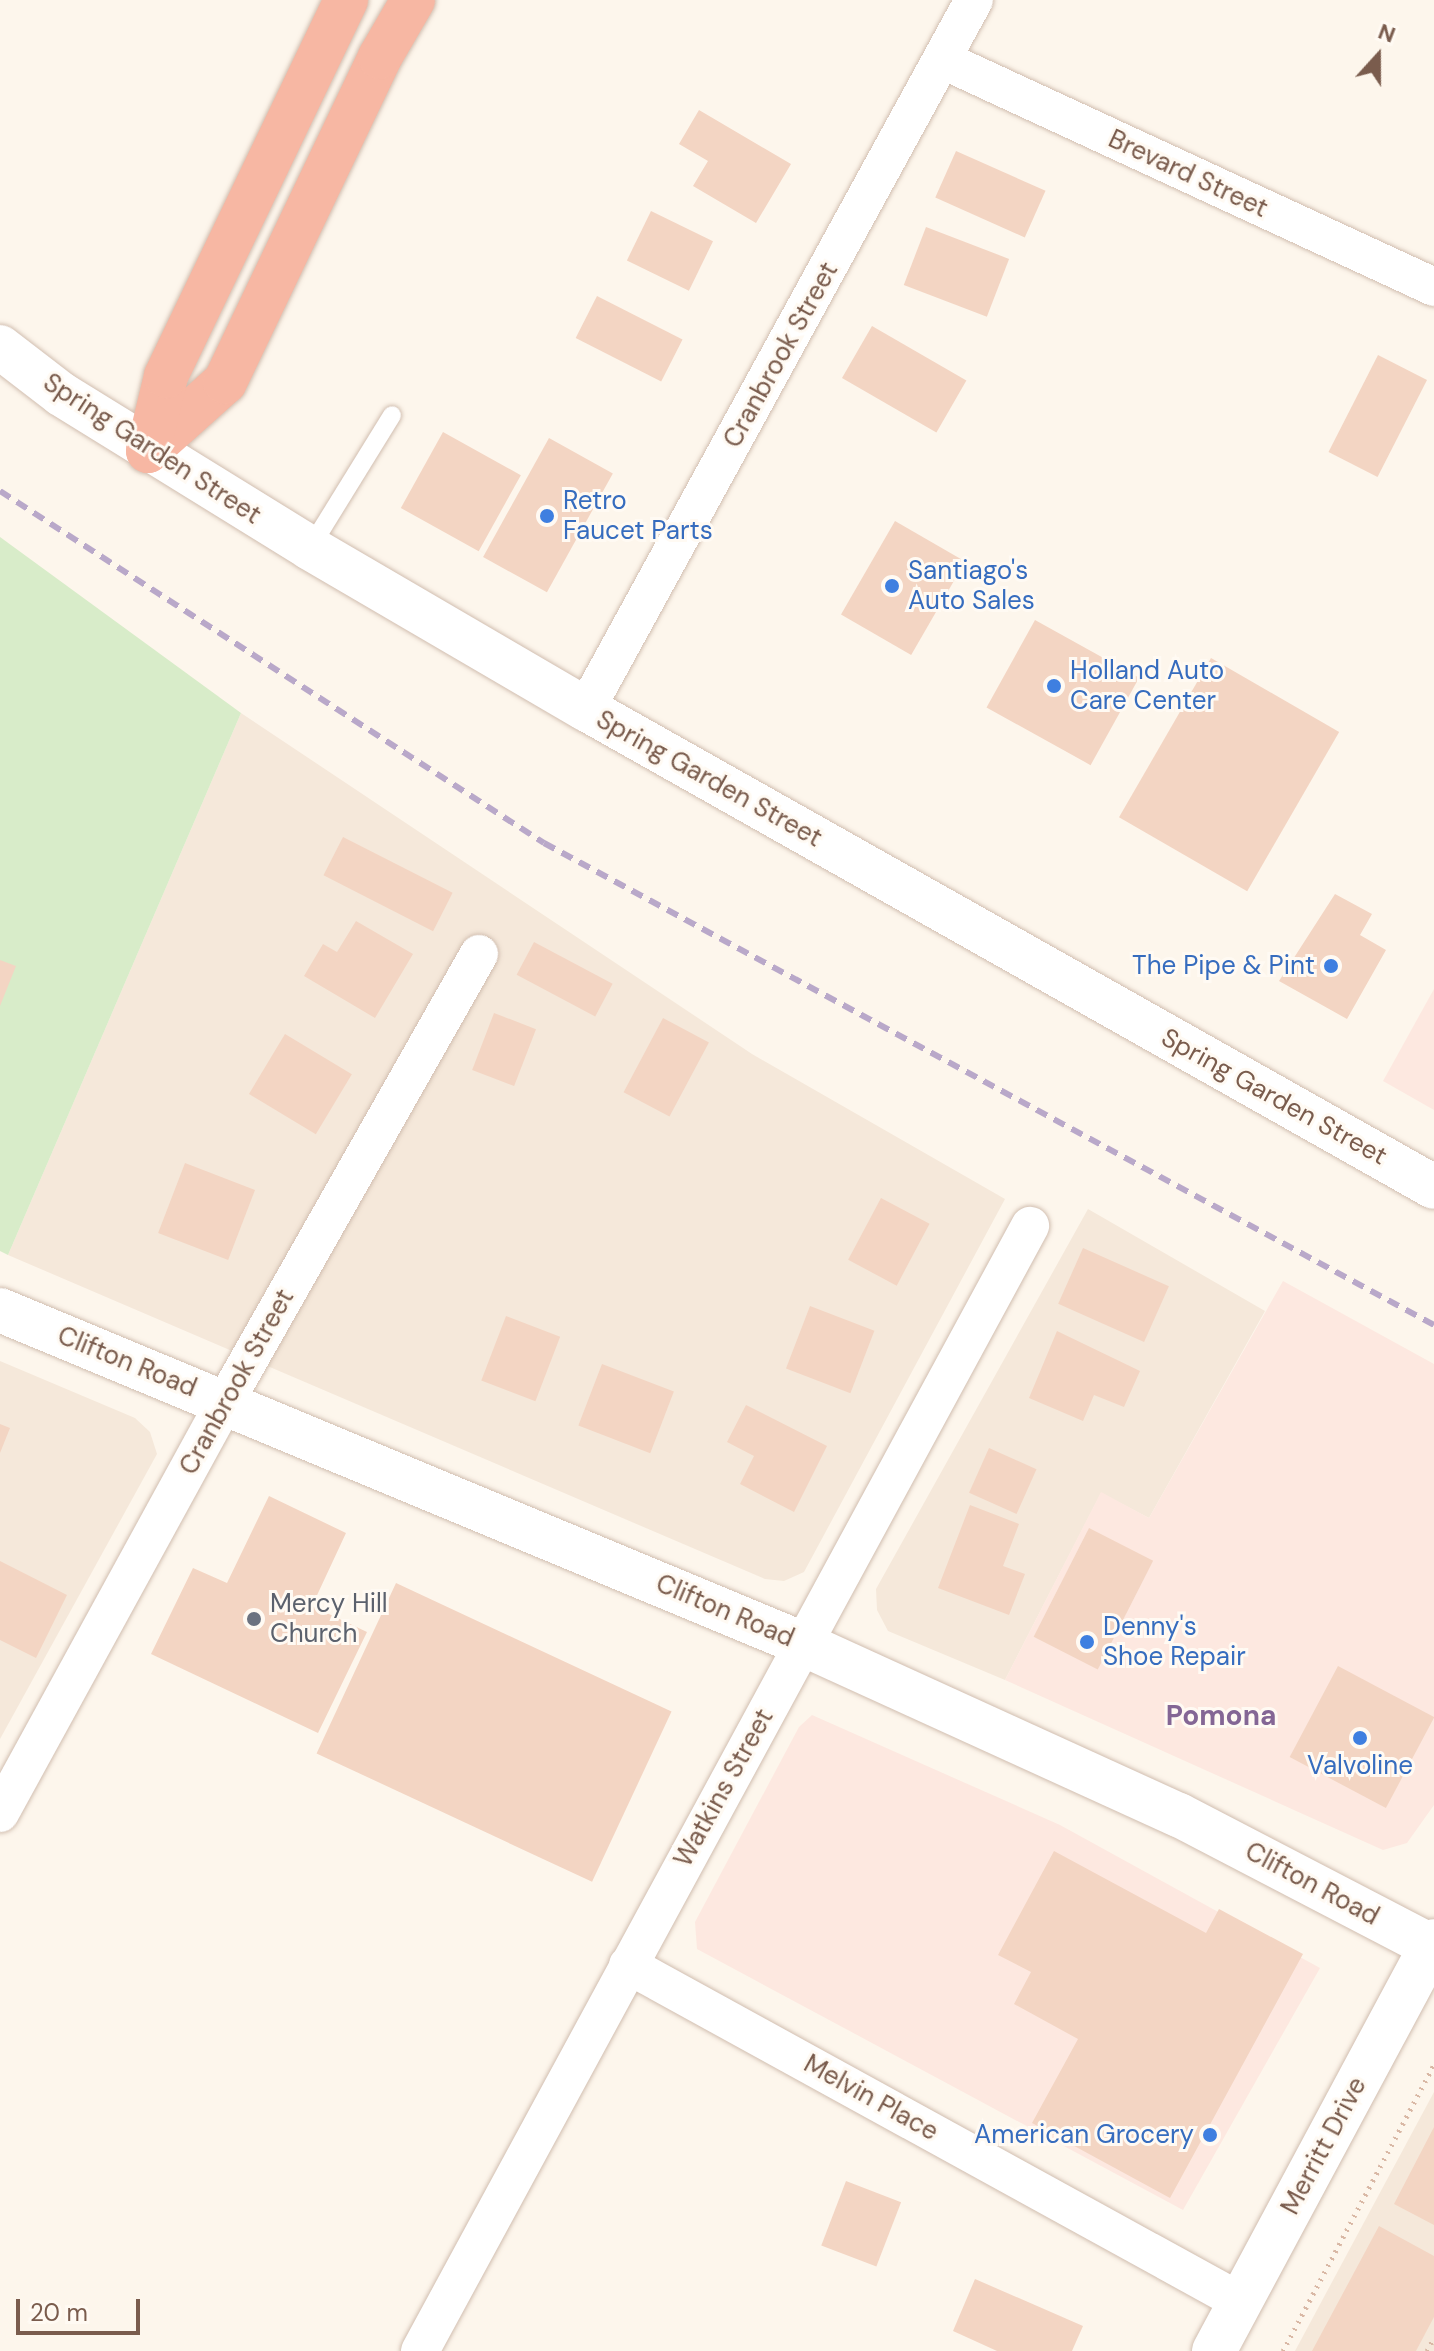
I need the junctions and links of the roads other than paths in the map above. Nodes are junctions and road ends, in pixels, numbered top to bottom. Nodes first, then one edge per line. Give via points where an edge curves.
1 (346, 0) edge
2 (413, 0) edge
3 (974, 0) edge
4 (943, 60) junction
5 (1434, 287) edge
6 (0, 347) edge
7 (392, 415) dead end
8 (148, 451) junction
9 (310, 548) junction
10 (586, 709) junction
11 (479, 954) dead end
12 (1434, 1187) edge
13 (1030, 1226) dead end
14 (0, 1310) edge
15 (225, 1402) junction
16 (803, 1644) junction
17 (0, 1813) edge
18 (1433, 1945) edge
19 (628, 1965) junction
20 (1241, 2302) junction
21 (420, 2351) edge
22 (1214, 2351) edge

1 - 8 highway via 166,376
2 - 8 highway via 380,57 225,382
3 - 4 street, Cranbrook Street
4 - 5 street, Brevard Street
4 - 10 street, Cranbrook Street
6 - 8 main road, Spring Garden Street
7 - 9 lane
8 - 9 main road, Spring Garden Street
9 - 10 main road, Spring Garden Street
10 - 12 main road, Spring Garden Street
11 - 15 street, Cranbrook Street
13 - 16 street, Watkins Street
14 - 15 main road, Clifton Road
15 - 16 main road, Clifton Road
15 - 17 street, Cranbrook Street
16 - 18 main road, Clifton Road via 1166,1808
16 - 19 street, Watkins Street
18 - 20 main road, Merritt Drive
19 - 20 street, Melvin Place
19 - 21 street, Watkins Street
20 - 22 main road, Merritt Drive

